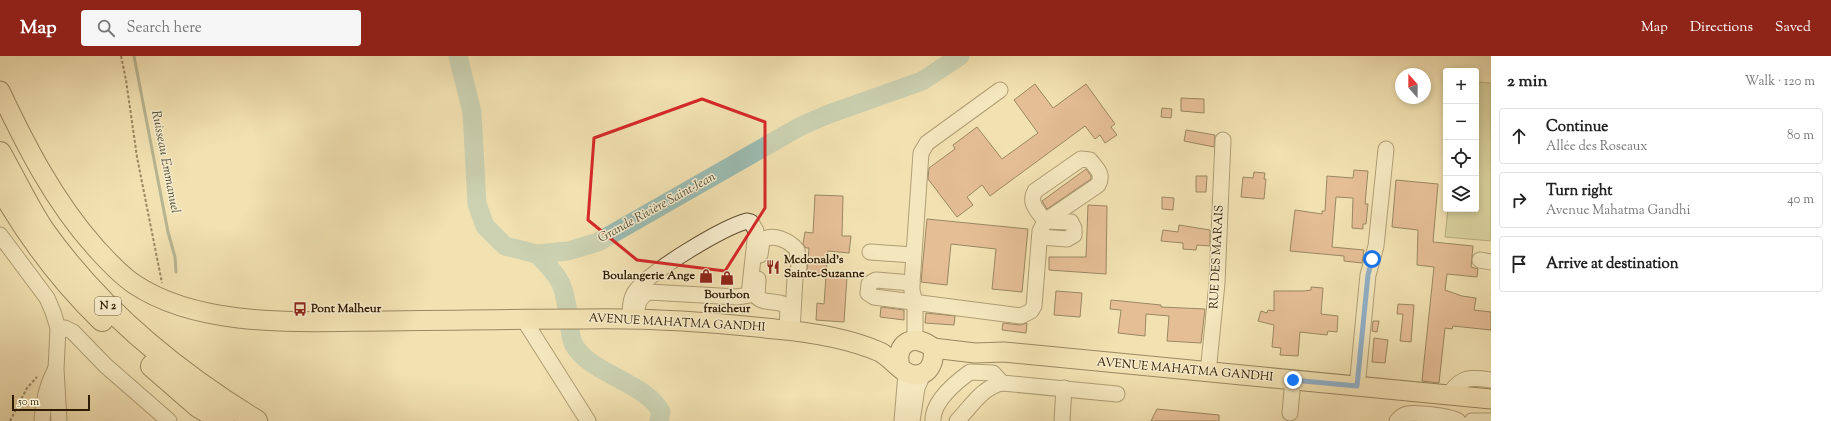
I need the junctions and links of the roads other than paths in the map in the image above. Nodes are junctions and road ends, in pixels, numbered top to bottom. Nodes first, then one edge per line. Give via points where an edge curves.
1 (1000, 90) dead end
2 (0, 91) edge
3 (1223, 140) dead end
4 (1386, 149) dead end
5 (0, 153) edge
6 (0, 186) edge
7 (1045, 221) junction
8 (0, 235) edge
9 (1040, 237) junction
10 (870, 252) dead end
11 (913, 256) junction
12 (912, 283) junction
13 (915, 302) junction
14 (633, 319) junction
15 (524, 320) junction
16 (58, 328) junction
17 (790, 331) junction
18 (909, 343) junction
19 (857, 344) junction
20 (933, 348) junction
21 (975, 353) junction
22 (56, 369) junction
23 (915, 370) junction
24 (1208, 373) junction
25 (1293, 380) junction
26 (1491, 380) edge
27 (1002, 383) junction
28 (1357, 386) junction
29 (1064, 388) junction
30 (1118, 394) dead end
31 (1449, 394) junction
32 (1491, 399) edge
33 (1290, 413) dead end
34 (42, 421) edge
35 (59, 421) edge
36 (169, 421) edge
37 (223, 421) edge
38 (256, 421) edge
39 (588, 421) edge
40 (902, 421) edge
41 (912, 421) edge
42 (933, 421) edge
43 (957, 421) edge
44 (1062, 421) edge
45 (1396, 421) edge
46 (1458, 421) edge
47 (1472, 421) edge
48 (1491, 421) edge

1 - 11 street via 927,143 921,153
2 - 15 main road, AVENUE MAHATMA GANDHI via 25,144 47,182 82,232 110,264 134,284 164,300 234,317 307,321
3 - 24 street, RUE DES MARAIS via 1217,283
4 - 28 street via 1376,246 1368,275
5 - 38 highway, N 2 via 42,228 101,300 141,339 181,371
6 - 37 highway, N 2 via 20,222 78,297 198,406
7 - 7 street via 1098,185 1101,174 1090,160 1081,160 1035,191 1032,203
7 - 9 street
7 - 9 street via 1071,222 1074,235 1067,239
8 - 16 street via 47,298
9 - 13 street via 1034,306 1026,315
10 - 11 street
11 - 12 street
12 - 13 street
12 - 13 street via 876,280 869,284 868,293 874,297
13 - 18 street
14 - 14 street via 639,300 649,292 737,297 749,295 756,231 754,227 747,221 732,225 660,268 634,293
14 - 15 main road, AVENUE MAHATMA GANDHI
14 - 17 main road, AVENUE MAHATMA GANDHI via 725,324
15 - 39 street
16 - 22 street
16 - 36 street via 73,332 106,366
17 - 17 street via 799,267 797,250 788,241 767,238 760,246 757,297 763,301 786,305 789,310
17 - 19 main road, AVENUE MAHATMA GANDHI
18 - 19 main road, AVENUE MAHATMA GANDHI
18 - 20 main road via 922,342
18 - 23 main road via 899,350 898,358
19 - 23 main road, AVENUE MAHATMA GANDHI via 880,352
20 - 21 main road, AVENUE MAHATMA GANDHI
20 - 23 main road via 934,359
21 - 23 main road, AVENUE MAHATMA GANDHI
21 - 24 main road, AVENUE MAHATMA GANDHI via 1004,352
22 - 34 street via 43,398
22 - 35 street
23 - 40 street
23 - 41 street via 917,388
24 - 25 main road, AVENUE MAHATMA GANDHI
25 - 28 main road, AVENUE MAHATMA GANDHI
25 - 33 street
26 - 31 street via 1465,378 1457,383
27 - 29 street
27 - 42 street via 993,373 970,372 943,398 934,411
27 - 43 street via 985,390
28 - 31 main road, AVENUE MAHATMA GANDHI
29 - 30 street
29 - 44 street
31 - 32 main road, AVENUE MAHATMA GANDHI
45 - 46 street via 1408,413 1451,417
47 - 48 street

